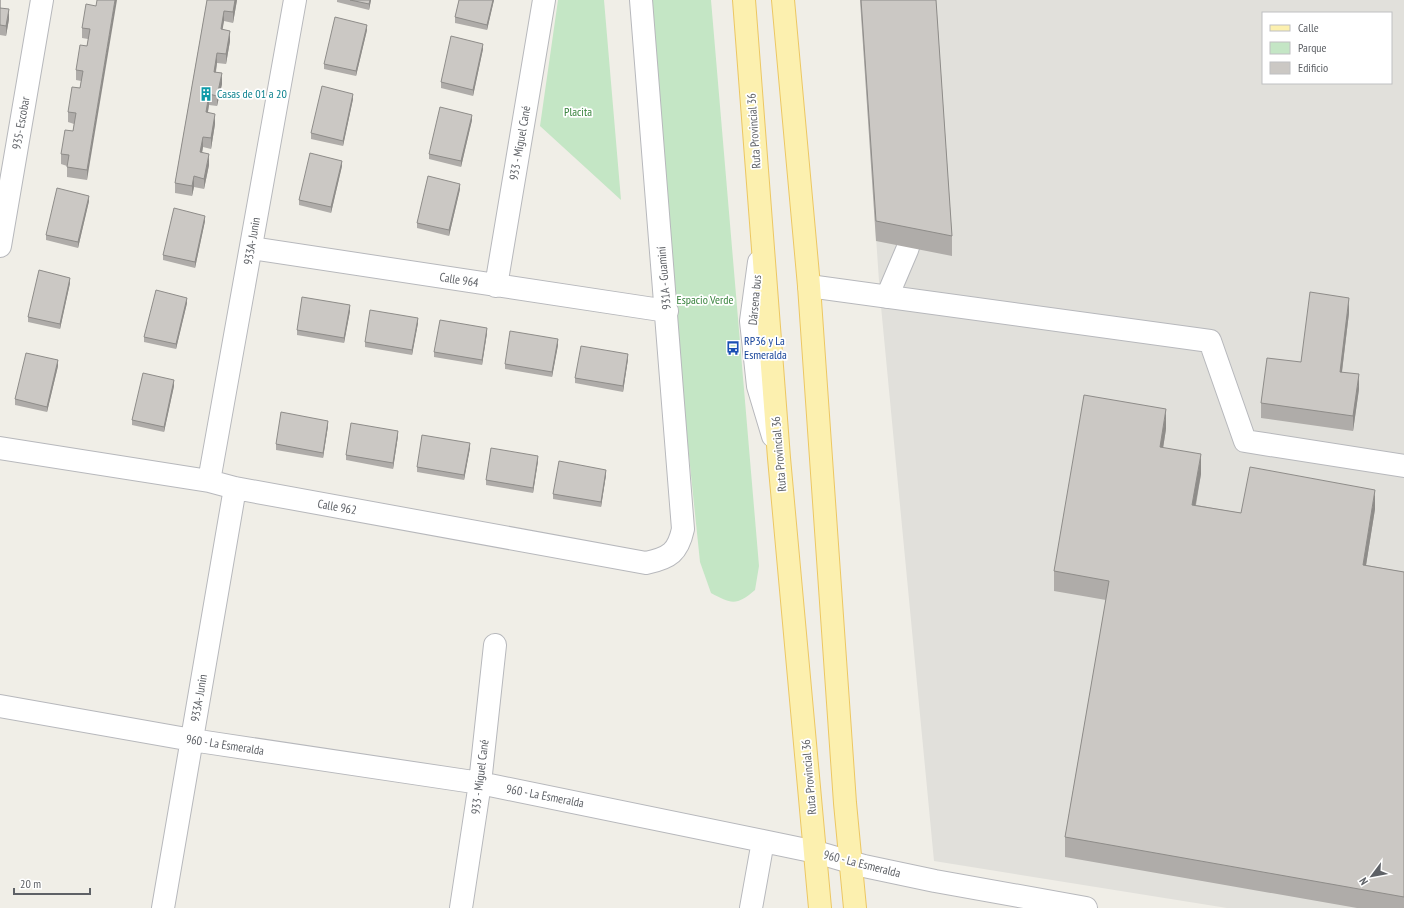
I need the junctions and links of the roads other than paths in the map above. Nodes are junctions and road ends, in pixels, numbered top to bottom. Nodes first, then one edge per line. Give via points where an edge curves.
1 (42, 0) edge
2 (295, 0) edge
3 (544, 0) edge
4 (641, 0) edge
5 (744, 0) edge
6 (783, 0) edge
7 (4, 195) edge
8 (908, 195) edge
9 (0, 246) edge
10 (250, 248) junction
11 (496, 286) junction
12 (809, 286) junction
13 (887, 296) junction
14 (667, 311) junction
15 (0, 448) edge
16 (1404, 466) edge
17 (209, 481) junction
18 (235, 488) junction
19 (671, 553) joint
20 (495, 645) dead end
21 (0, 706) edge
22 (192, 740) junction
23 (480, 783) junction
24 (763, 841) junction
25 (816, 852) junction
26 (852, 863) junction
27 (163, 908) edge
28 (461, 908) edge
29 (751, 908) edge
30 (820, 908) edge
31 (855, 908) edge
32 (1086, 908) edge

1 - 7 street, 935- Escobar
2 - 10 street, 933A- Junin
3 - 11 street, 933 - Miguel Cané
4 - 14 street, 931A - Guaminí
5 - 25 main road, Ruta Provincial 36 via 779,458
6 - 12 main road
7 - 9 street, 935- Escobar
8 - 13 street via 910,241
10 - 11 street, Calle 964
10 - 17 street, 933A- Junin
11 - 14 street, Calle 964
12 - 13 street
12 - 26 main road via 844,795
13 - 16 street via 1210,341 1245,441
14 - 19 street, 931A - Guaminí via 684,528 680,543
15 - 17 street, Calle 962
17 - 18 street, Calle 962
18 - 19 street, Calle 962 via 646,563 660,560
18 - 22 street, 933A- Junin
20 - 23 street, 933 - Miguel Cané
21 - 22 street, 960 - La Esmeralda
22 - 23 street, 960 - La Esmeralda
22 - 27 street, 933A- Junin
23 - 24 street, 960 - La Esmeralda
23 - 28 street, 933 - Miguel Cané
24 - 25 street, 960 - La Esmeralda
24 - 29 street
25 - 26 street, 960 - La Esmeralda
25 - 30 main road, Ruta Provincial 36
26 - 31 main road
26 - 32 street, 960 - La Esmeralda via 935,881

